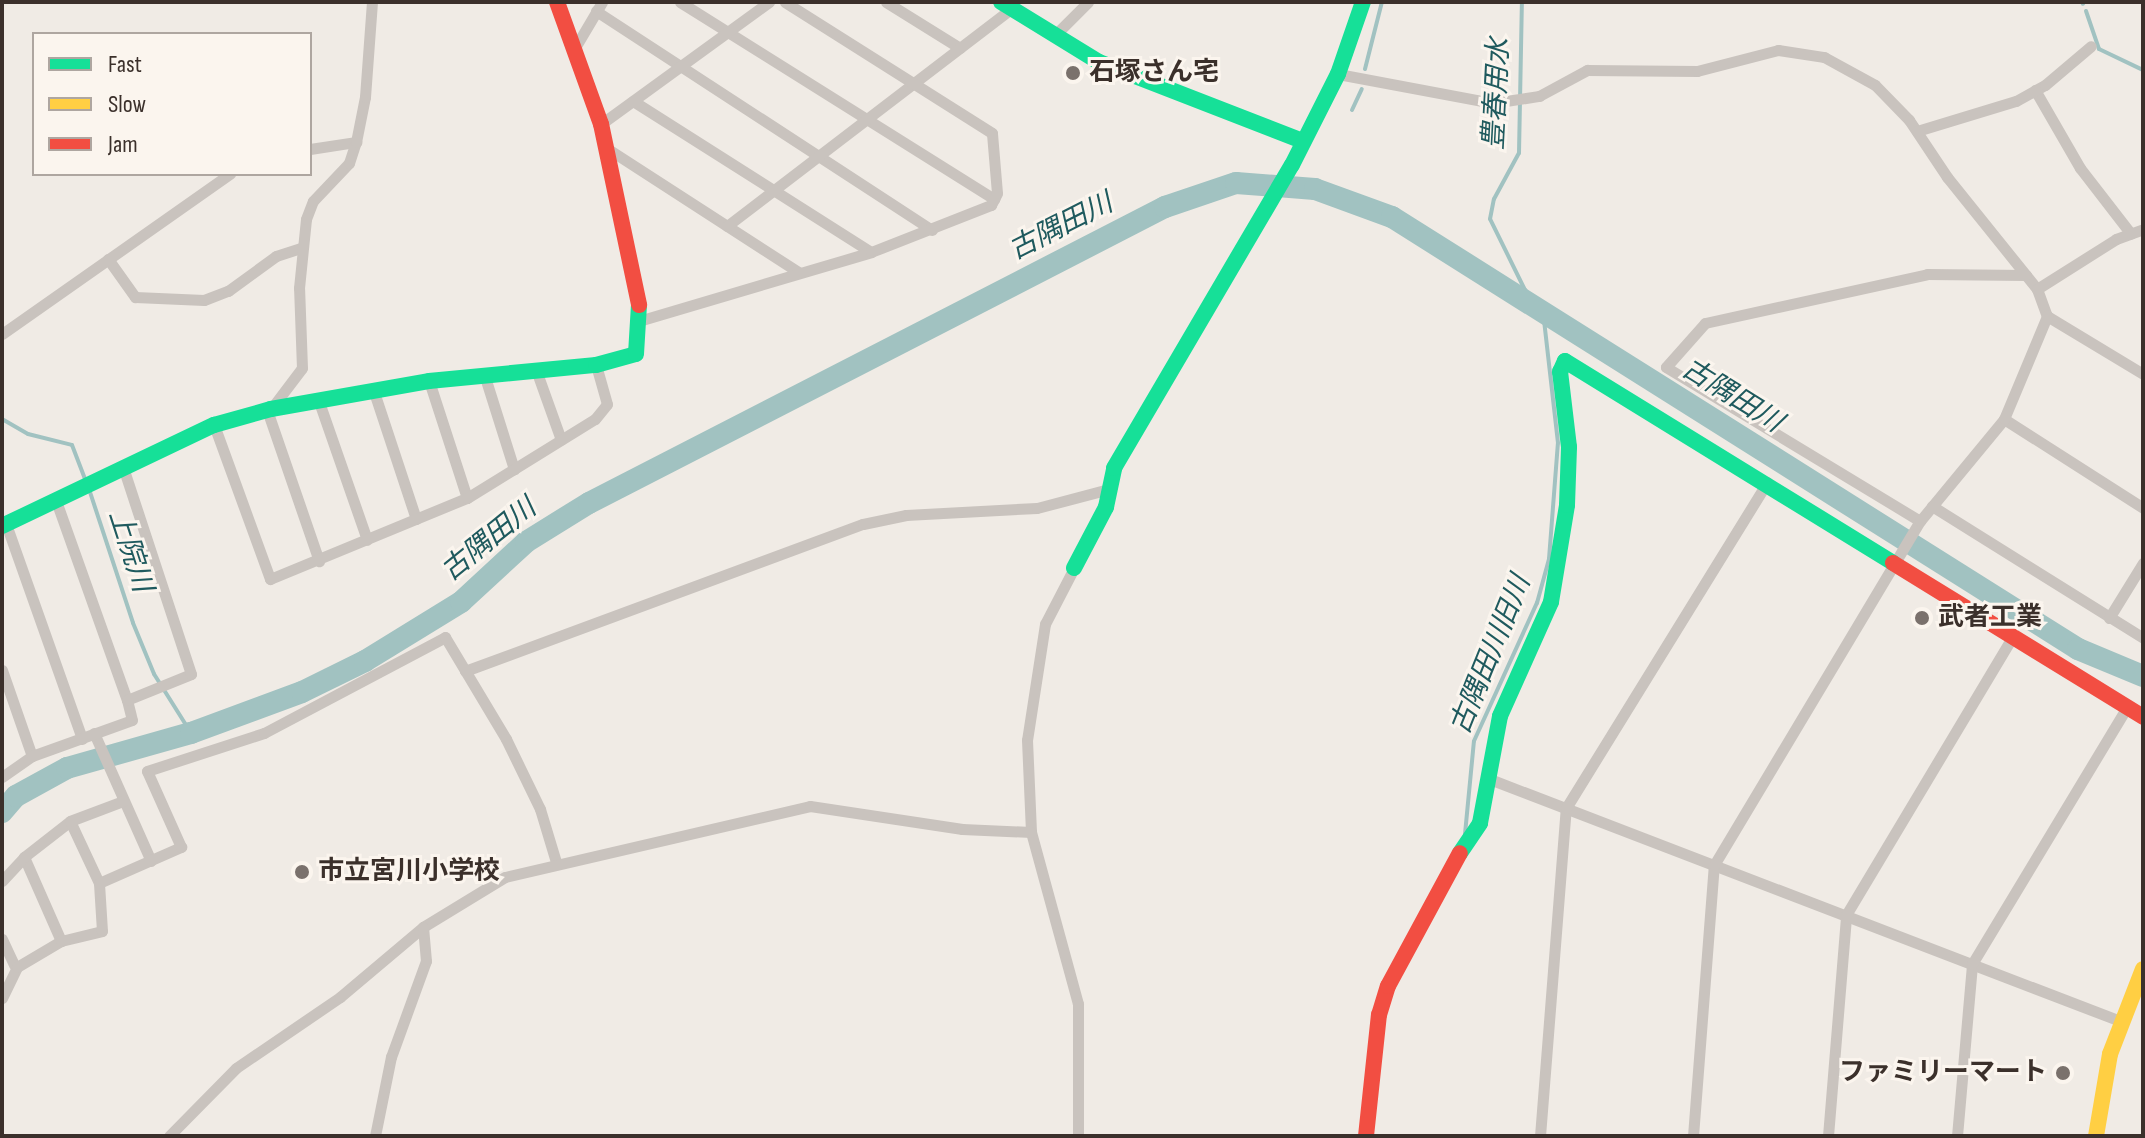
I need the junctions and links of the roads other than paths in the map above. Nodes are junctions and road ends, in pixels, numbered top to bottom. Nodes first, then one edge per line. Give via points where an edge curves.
1 (372, 2) edge
2 (557, 2) edge
3 (680, 2) edge
4 (769, 2) edge
5 (785, 2) edge
6 (886, 2) edge
7 (1088, 2) edge
8 (1363, 2) edge
9 (1006, 5) edge
10 (599, 7) edge
11 (728, 32) junction
12 (1055, 35) junction
13 (576, 46) junction
14 (2091, 46) dead end
15 (960, 48) junction
16 (680, 66) junction
17 (1338, 74) junction
18 (914, 84) junction
19 (2035, 90) junction
20 (633, 101) junction
21 (868, 119) junction
22 (601, 124) junction
23 (1917, 131) junction
24 (1303, 141) junction
25 (356, 142) junction
26 (605, 147) junction
27 (312, 149) edge
28 (821, 155) junction
29 (227, 176) edge
30 (775, 190) junction
31 (994, 199) junction
32 (727, 226) junction
33 (932, 230) junction
34 (2137, 231) edge
35 (301, 248) junction
36 (871, 252) junction
37 (108, 259) junction
38 (798, 272) junction
39 (2026, 275) junction
40 (2037, 289) junction
41 (2047, 316) junction
42 (642, 320) junction
43 (2, 334) edge
44 (596, 365) junction
45 (536, 370) junction
46 (484, 374) junction
47 (2143, 374) edge
48 (429, 381) junction
49 (373, 389) junction
50 (318, 399) junction
51 (269, 409) junction
52 (2004, 419) junction
53 (214, 425) junction
54 (561, 440) junction
55 (123, 467) junction
56 (514, 469) junction
57 (1767, 482) junction
58 (1109, 489) junction
59 (55, 498) junction
60 (467, 498) junction
61 (1932, 506) junction
62 (2143, 508) edge
63 (416, 519) junction
64 (1920, 521) junction
65 (4, 525) edge
66 (367, 540) junction
67 (1899, 558) junction
68 (319, 561) junction
69 (2143, 563) edge
70 (1074, 568) joint
71 (2109, 618) junction
72 (2013, 636) junction
73 (2143, 638) edge
74 (2, 670) edge
75 (465, 671) junction
76 (127, 700) junction
77 (2127, 707) junction
78 (2143, 717) edge
79 (94, 733) junction
80 (82, 739) junction
81 (32, 756) junction
82 (2, 777) edge
83 (1487, 778) junction
84 (123, 801) junction
85 (1566, 808) junction
86 (70, 821) junction
87 (1031, 832) junction
88 (24, 857) junction
89 (151, 861) junction
90 (556, 862) junction
91 (1714, 865) junction
92 (2, 881) edge
93 (99, 883) junction
94 (1846, 915) junction
95 (423, 927) junction
96 (2, 939) edge
97 (61, 941) junction
98 (11, 964) edge
99 (1972, 964) junction
100 (2143, 969) edge
101 (2, 998) edge
102 (2120, 1021) junction
103 (169, 1136) edge
104 (375, 1136) edge
105 (1078, 1136) edge
106 (1366, 1136) edge
107 (1540, 1136) edge
108 (1693, 1136) edge
109 (1828, 1136) edge
110 (1957, 1136) edge
111 (2096, 1136) edge

1 - 25 street
2 - 13 street
3 - 11 street
4 - 11 street
5 - 18 street
6 - 15 street
7 - 12 street
8 - 17 street
9 - 12 street
9 - 15 street
10 - 13 street
10 - 16 street
11 - 16 street
11 - 21 street
12 - 24 street via 1099,62
13 - 22 street
14 - 19 street
15 - 18 street
16 - 20 street
16 - 28 street
17 - 23 street via 1493,103 1539,96 1587,70 1616,66 1697,71 1760,52 1801,51 1853,70 1875,85
17 - 24 street
18 - 21 street
18 - 31 street via 992,133
19 - 23 street via 2016,101
19 - 34 street via 2080,168
20 - 22 street
20 - 30 street
21 - 28 street
21 - 31 street
22 - 26 street
23 - 39 street
24 - 58 street via 1114,468
25 - 27 street
25 - 35 street via 349,163 313,201
26 - 32 street
26 - 42 street
28 - 30 street
28 - 33 street
29 - 37 street
30 - 32 street
30 - 36 street
31 - 33 street
32 - 38 street
33 - 36 street
34 - 40 street
35 - 37 street via 276,256 228,291 204,300 135,297
35 - 51 street via 302,368
36 - 38 street
37 - 43 street
38 - 42 street
39 - 40 street
39 - 64 street via 1927,274 1705,323 1666,367
40 - 41 street
41 - 47 street
41 - 52 street
42 - 44 street via 636,354
44 - 45 street
44 - 54 street via 607,404 595,419
45 - 46 street
45 - 54 street
46 - 48 street
46 - 56 street
48 - 49 street
48 - 60 street
49 - 50 street
49 - 63 street
50 - 51 street
50 - 66 street
51 - 53 street
51 - 68 street
52 - 61 street
52 - 62 street
53 - 55 street
53 - 68 street via 270,579
54 - 56 street
55 - 59 street
55 - 76 street via 191,674
56 - 60 street
57 - 67 street
57 - 83 street via 1576,365 1561,364 1569,447 1564,538 1551,602 1500,716
57 - 85 street
58 - 70 street
58 - 75 street via 1037,508 906,515 863,524
59 - 65 street
59 - 76 street
60 - 63 street
61 - 64 street
61 - 71 street
63 - 66 street
64 - 67 street
65 - 80 street
66 - 68 street
67 - 72 street
67 - 91 street
69 - 71 street
70 - 87 street via 1045,624 1037,656 1027,740
71 - 73 street
72 - 77 street
72 - 94 street
74 - 81 street
75 - 89 street via 445,637 264,733 147,771 181,847
75 - 90 street via 540,809
76 - 79 street via 132,720
77 - 78 street
77 - 99 street
79 - 80 street
79 - 84 street
80 - 81 street
81 - 82 street
83 - 85 street
83 - 106 street via 1480,823 1452,864 1388,986 1379,1015
84 - 86 street
84 - 89 street
85 - 91 street
85 - 107 street
86 - 88 street
86 - 93 street
87 - 90 street via 962,829 810,806
87 - 105 street via 1078,1004
88 - 92 street
88 - 97 street
89 - 93 street
90 - 95 street via 505,877
91 - 94 street
91 - 108 street
93 - 97 street via 102,931
94 - 99 street
94 - 109 street
95 - 103 street via 340,997 236,1068
95 - 104 street via 426,961 391,1057
96 - 98 street
97 - 98 street
98 - 101 street
99 - 102 street
99 - 110 street
100 - 102 street
102 - 111 street

